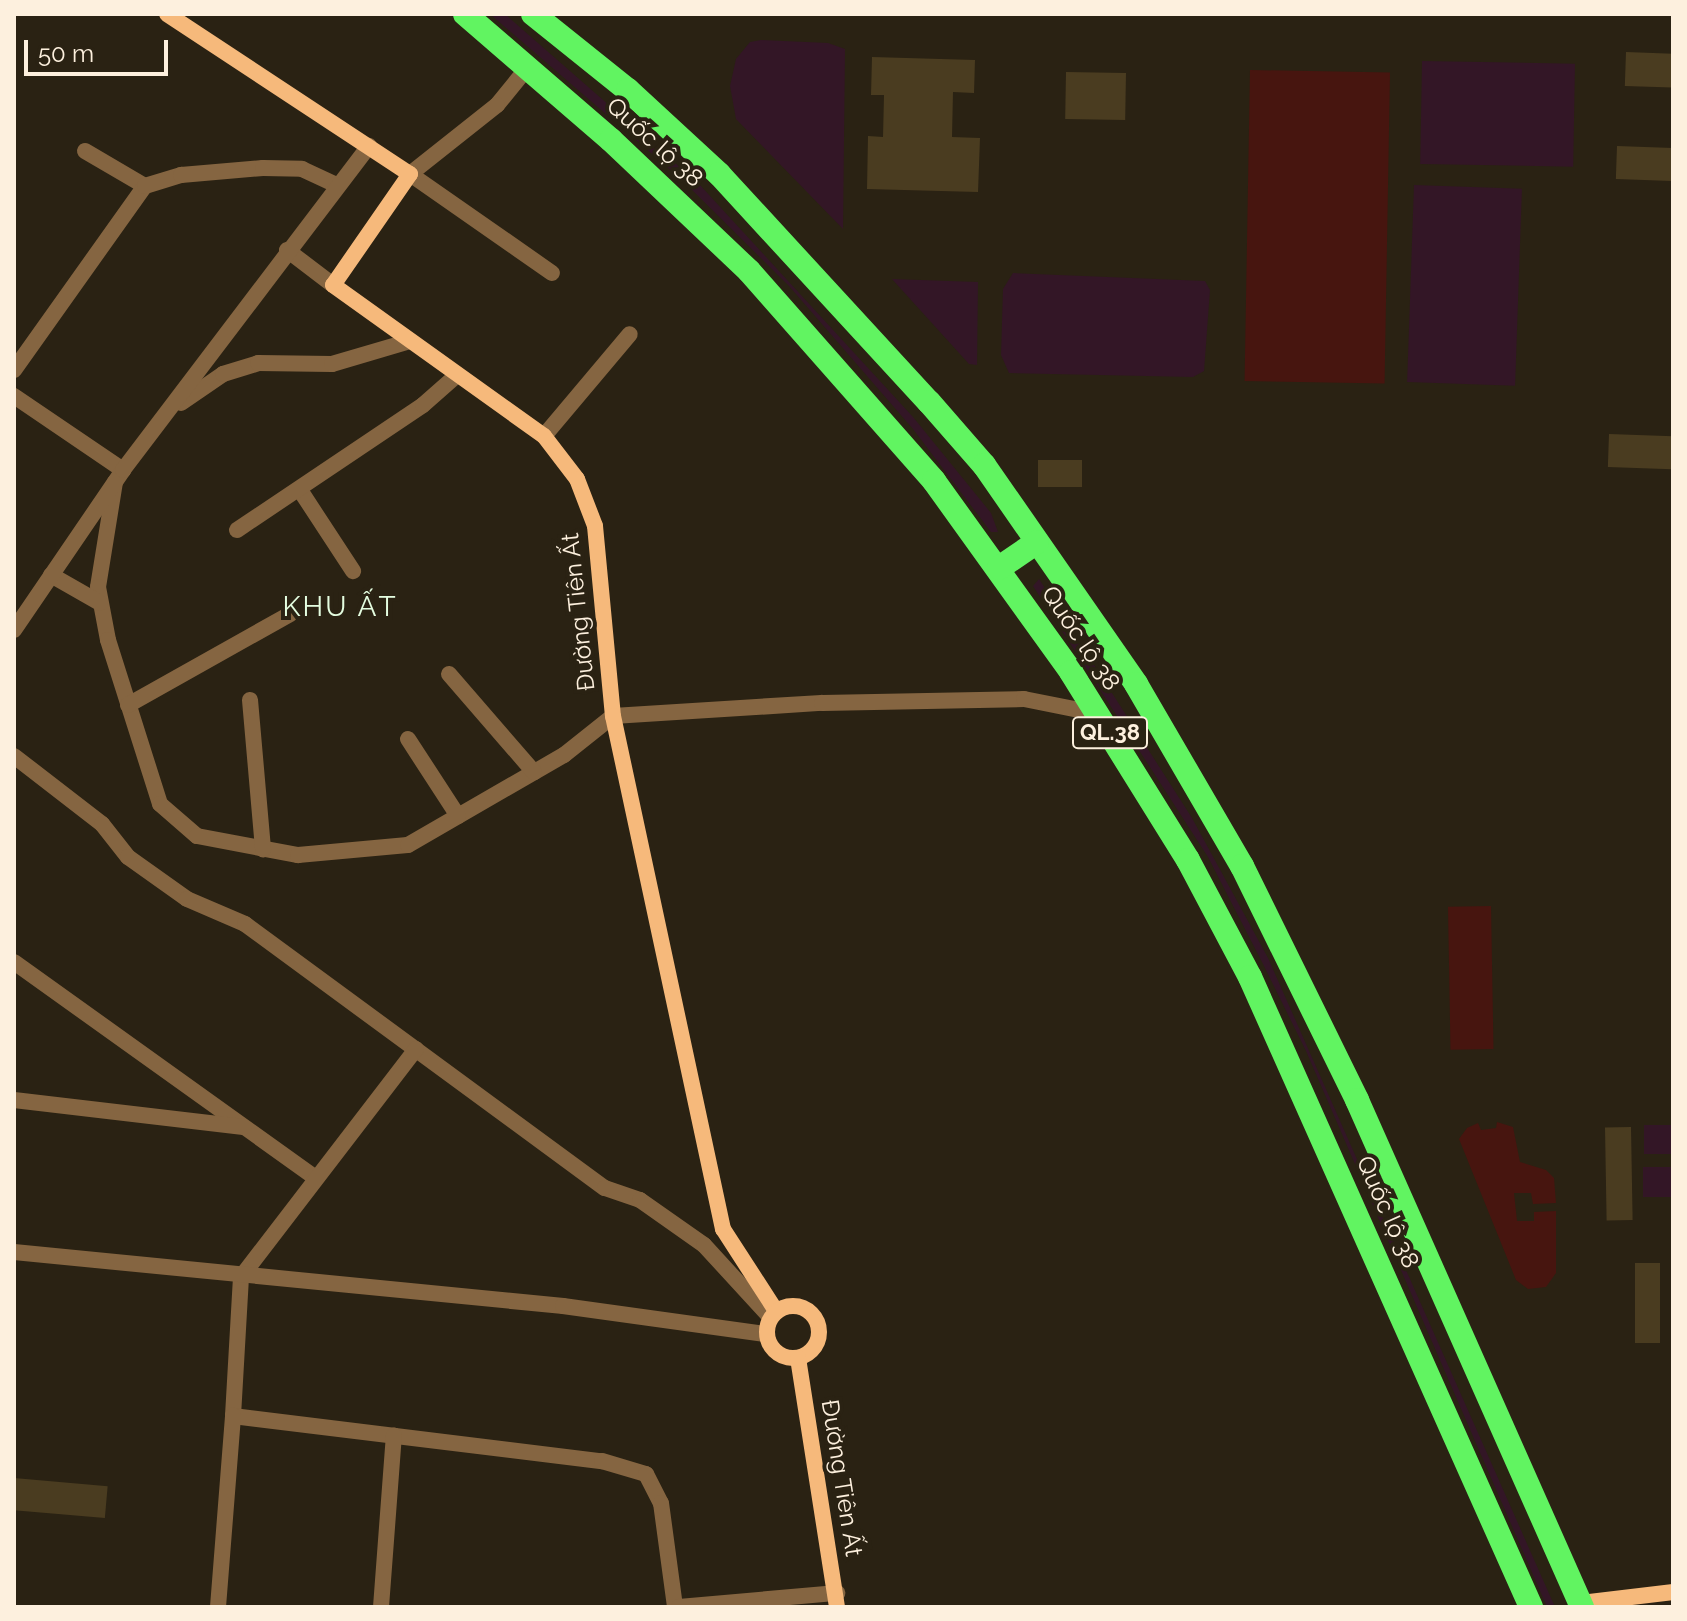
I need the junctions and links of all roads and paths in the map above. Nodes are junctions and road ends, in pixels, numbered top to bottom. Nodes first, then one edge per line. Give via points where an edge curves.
1 (167, 14) edge
2 (465, 14) edge
3 (533, 14) edge
4 (561, 14) edge
5 (589, 57) junction
6 (528, 67) junction
7 (369, 146) junction
8 (85, 151) dead end
9 (410, 174) junction
10 (336, 185) junction
11 (145, 186) junction
12 (287, 250) junction
13 (552, 273) dead end
14 (333, 285) junction
15 (630, 334) dead end
16 (410, 341) junction
17 (14, 370) edge
18 (457, 375) junction
19 (14, 396) edge
20 (170, 410) junction
21 (544, 436) junction
22 (119, 476) junction
23 (300, 490) junction
24 (237, 530) dead end
25 (1037, 542) junction
26 (999, 568) junction
27 (353, 571) dead end
28 (51, 575) junction
29 (100, 603) junction
30 (290, 614) dead end
31 (14, 630) edge
32 (449, 674) dead end
33 (250, 700) dead end
34 (128, 705) junction
35 (1099, 714) junction
36 (613, 716) junction
37 (408, 739) dead end
38 (14, 756) edge
39 (534, 772) junction
40 (458, 816) junction
41 (263, 849) junction
42 (14, 962) edge
43 (416, 1049) junction
44 (14, 1100) edge
45 (247, 1128) junction
46 (316, 1178) junction
47 (14, 1252) edge
48 (241, 1277) junction
49 (771, 1321) junction
50 (798, 1358) junction
51 (233, 1416) junction
52 (394, 1435) junction
53 (1673, 1592) edge
54 (837, 1600) edge
55 (1582, 1605) edge
56 (218, 1607) edge
57 (381, 1607) edge
58 (677, 1607) edge
59 (1531, 1607) edge

1 - 7 street
2 - 6 highway, Quốc lộ 38 / QL.38
3 - 5 highway, Quốc lộ 38 / QL.38
4 - 5 highway
5 - 25 highway, Quốc lộ 38 / QL.38 via 719,174 839,303 969,447
6 - 9 street via 497,105
6 - 26 highway, Quốc lộ 38 / QL.38 via 749,271 881,416
7 - 9 street
7 - 10 street
8 - 11 street
9 - 13 street
9 - 14 street
10 - 11 street via 302,169 263,168 181,175
10 - 12 street
11 - 17 street
12 - 14 street
12 - 20 street
14 - 16 street, Đường Tiên Ất
15 - 21 street
16 - 18 street, Đường Tiên Ất
16 - 20 street via 332,364 258,363 223,374
18 - 21 street, Đường Tiên Ất
18 - 23 street via 423,405
19 - 22 street
20 - 22 street
21 - 36 street, Đường Tiên Ất via 577,479 595,526
22 - 28 street
22 - 29 street
23 - 24 street
23 - 27 street
25 - 26 highway
25 - 55 highway, Quốc lộ 38 / QL.38 via 1170,736 1242,866 1357,1100
26 - 35 highway, Quốc lộ 38 / QL.38
28 - 29 street
28 - 31 street
29 - 34 street
30 - 34 street
32 - 39 street
33 - 41 street
34 - 41 street via 160,804 197,836
35 - 36 street via 1024,699 822,703
35 - 59 highway, Quốc lộ 38 / QL.38 via 1188,860 1250,977
36 - 39 street
36 - 49 street, Đường Tiên Ất via 723,1229
37 - 40 street
38 - 43 street via 102,824 128,857 187,899 245,924
39 - 40 street
40 - 41 street via 408,845 298,855
42 - 45 street
43 - 46 street
43 - 49 street via 605,1188 640,1200 704,1245
44 - 45 street
45 - 46 street
46 - 48 street
47 - 48 street
48 - 49 street
48 - 51 street
49 - 50 street via 779,1355
49 - 50 street via 793,1305 815,1318 817,1343
50 - 54 street, Đường Tiên Ất
51 - 52 street
51 - 56 street
52 - 57 street
52 - 58 street via 602,1461 646,1474 661,1503
53 - 55 street
54 - 58 street

